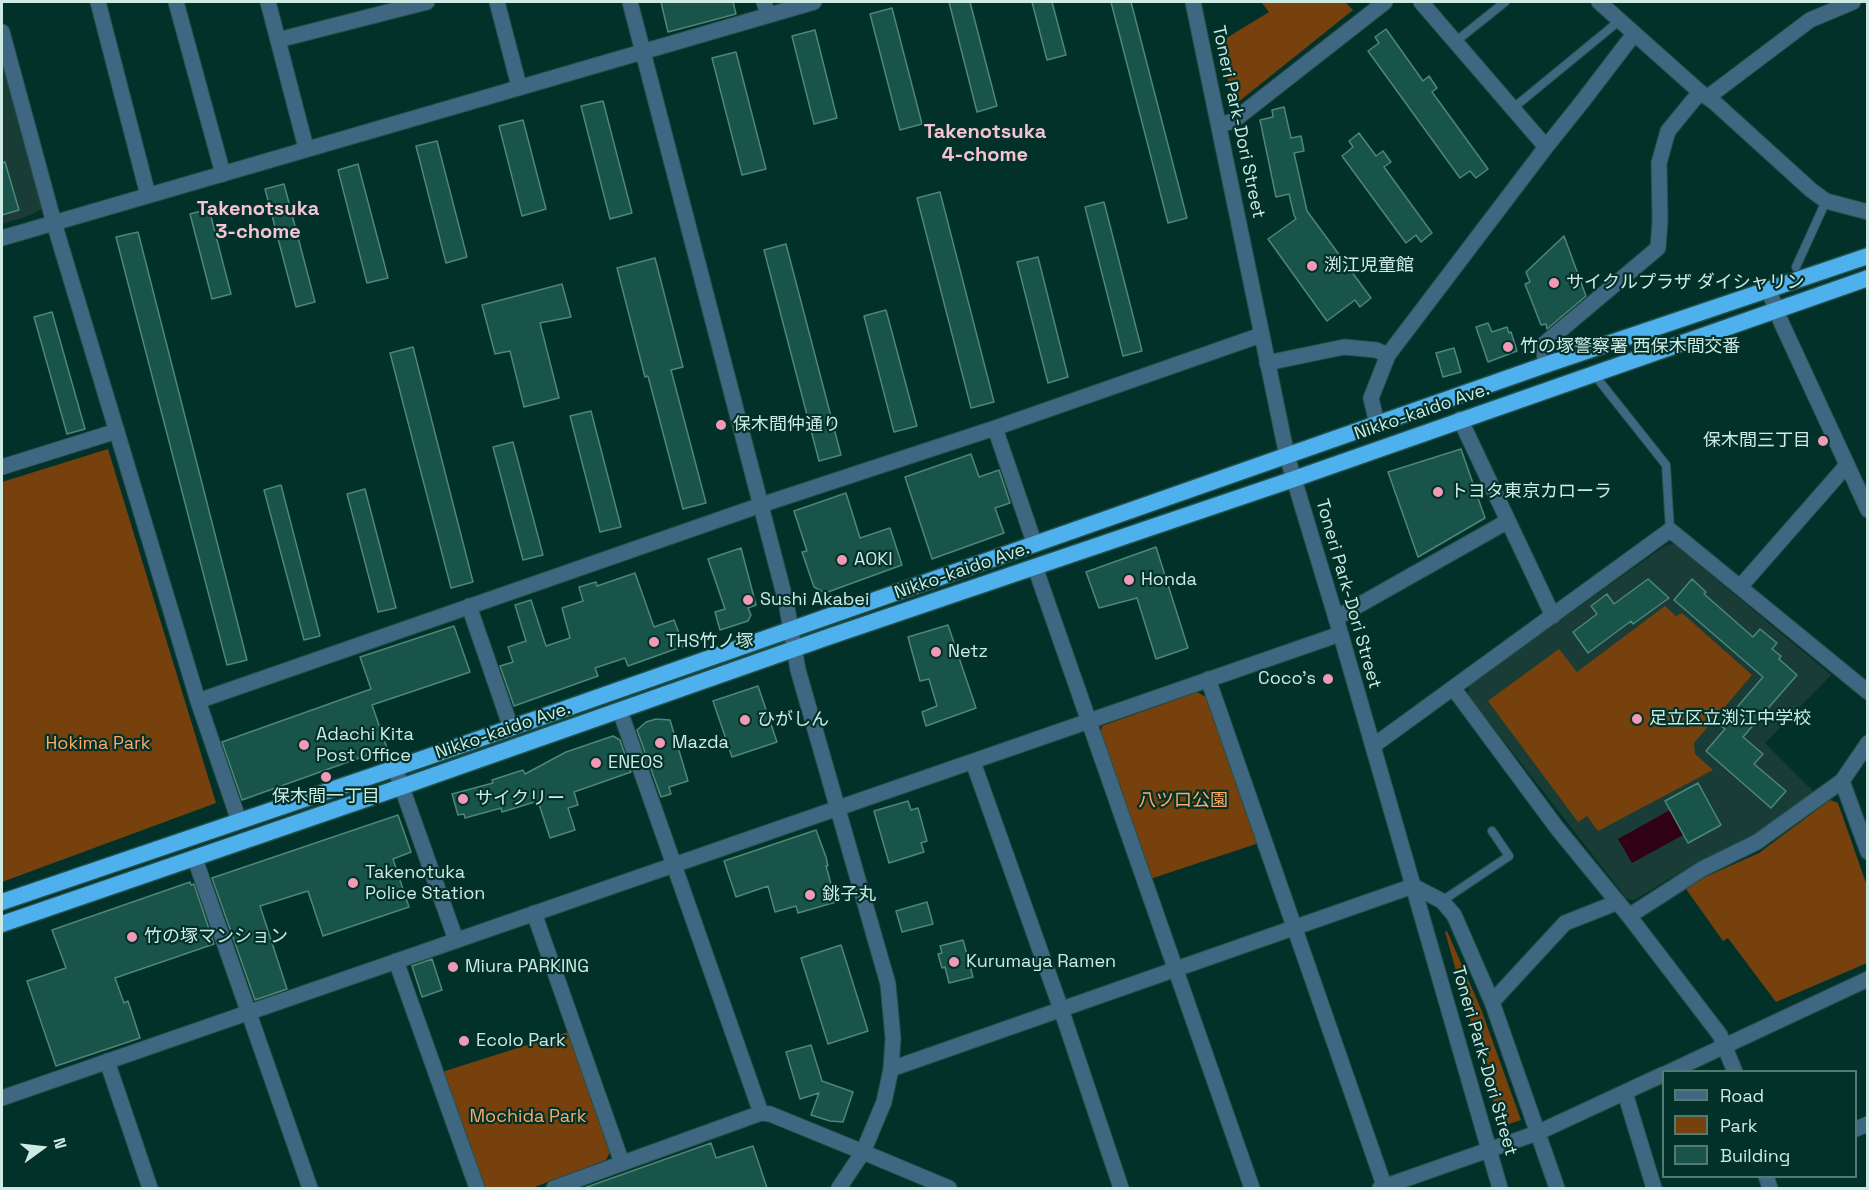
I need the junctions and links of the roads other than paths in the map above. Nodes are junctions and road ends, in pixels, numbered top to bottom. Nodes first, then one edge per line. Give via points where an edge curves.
1 (98, 2) edge
2 (176, 2) edge
3 (268, 2) edge
4 (427, 2) edge
5 (496, 2) edge
6 (630, 2) edge
7 (814, 2) edge
8 (1194, 2) edge
9 (1385, 2) edge
10 (1422, 2) edge
11 (1505, 2) edge
12 (1599, 2) edge
13 (1845, 3) edge
14 (766, 8) edge
15 (1620, 21) junction
16 (2, 32) edge
17 (1634, 34) junction
18 (278, 40) junction
19 (1455, 42) junction
20 (643, 51) junction
21 (519, 86) junction
22 (1704, 94) junction
23 (1512, 109) junction
24 (1220, 125) junction
25 (1546, 147) junction
26 (306, 148) junction
27 (223, 174) junction
28 (148, 195) junction
29 (1826, 201) junction
30 (1868, 212) edge
31 (54, 222) junction
32 (2, 238) edge
33 (1868, 256) edge
34 (1796, 267) dead end
35 (1868, 278) edge
36 (1769, 291) junction
37 (1776, 309) junction
38 (1262, 335) junction
39 (1389, 355) junction
40 (1267, 363) junction
41 (1545, 364) junction
42 (1593, 373) junction
43 (1460, 419) junction
44 (1377, 424) junction
45 (995, 428) junction
46 (117, 431) junction
47 (1287, 456) junction
48 (1847, 465) junction
49 (2, 467) edge
50 (1294, 478) junction
51 (760, 505) junction
52 (1868, 510) edge
53 (1509, 521) junction
54 (1670, 530) junction
55 (1035, 544) junction
56 (1035, 567) junction
57 (1740, 587) junction
58 (469, 606) junction
59 (1553, 616) junction
60 (1336, 618) junction
61 (791, 630) junction
62 (1340, 634) junction
63 (794, 649) junction
64 (1208, 679) junction
65 (1454, 688) junction
66 (1868, 692) edge
67 (198, 700) junction
68 (620, 711) junction
69 (1088, 722) junction
70 (511, 728) junction
71 (1868, 743) edge
72 (1373, 746) junction
73 (972, 762) junction
74 (395, 768) junction
75 (1842, 782) junction
76 (401, 787) junction
77 (838, 807) junction
78 (240, 822) junction
79 (1492, 831) dead end
80 (1868, 852) edge
81 (195, 858) junction
82 (673, 866) junction
83 (1413, 886) junction
84 (1442, 901) junction
85 (2, 902) edge
86 (1618, 902) junction
87 (534, 914) junction
88 (1629, 916) junction
89 (2, 924) edge
90 (1294, 928) junction
91 (456, 940) junction
92 (396, 961) junction
93 (1175, 969) junction
94 (1868, 979) edge
95 (1492, 1002) junction
96 (1061, 1009) junction
97 (249, 1011) junction
98 (1725, 1044) junction
99 (107, 1061) junction
100 (891, 1069) junction
101 (1671, 1070) edge
102 (1735, 1070) edge
103 (1662, 1075) edge
104 (1625, 1093) junction
105 (2, 1098) edge
106 (761, 1113) junction
107 (1537, 1133) junction
108 (1489, 1151) junction
109 (863, 1152) junction
110 (622, 1163) junction
111 (150, 1188) edge
112 (310, 1188) edge
113 (477, 1188) edge
114 (554, 1188) edge
115 (839, 1188) edge
116 (949, 1188) edge
117 (1121, 1188) edge
118 (1252, 1188) edge
119 (1383, 1188) edge
120 (1500, 1188) edge
121 (1557, 1188) edge
122 (1654, 1188) edge

1 - 28 street
2 - 27 street
3 - 18 street
4 - 18 street
5 - 21 street
6 - 20 street
7 - 14 street
8 - 24 street, Toneri Park-Dori Street
9 - 24 street via 1233,121
10 - 19 street
11 - 19 lane
12 - 15 street
13 - 22 street via 1810,21
14 - 20 street
15 - 17 street
15 - 23 lane
16 - 31 street
17 - 22 street
17 - 25 street
18 - 26 street
19 - 23 street
20 - 21 street
20 - 51 street
21 - 26 street
22 - 29 street
22 - 41 street via 1668,131 1659,163 1658,248 1544,344
23 - 25 street
24 - 38 street, Toneri Park-Dori Street
25 - 39 street
26 - 27 street
27 - 28 street
28 - 31 street
29 - 30 street
29 - 34 lane
31 - 32 street
31 - 46 street
33 - 36 highway, Nikko-kaido Ave.
35 - 37 highway, Nikko-kaido Ave.
36 - 37 street
36 - 41 highway, Nikko-kaido Ave.
37 - 42 highway, Nikko-kaido Ave.
37 - 48 street
38 - 40 street, Toneri Park-Dori Street
38 - 45 street
39 - 40 street via 1344,347
39 - 44 street via 1371,398
40 - 47 street, Toneri Park-Dori Street
41 - 44 highway, Nikko-kaido Ave.
42 - 43 highway, Nikko-kaido Ave.
42 - 54 lane via 1666,465
43 - 50 highway, Nikko-kaido Ave.
43 - 53 street
44 - 47 highway, Nikko-kaido Ave.
45 - 51 street
45 - 55 street
46 - 49 street
46 - 67 street
47 - 50 street, Toneri Park-Dori Street
47 - 55 highway, Nikko-kaido Ave.
48 - 52 street
48 - 57 street
50 - 56 highway, Nikko-kaido Ave.
50 - 60 street, Toneri Park-Dori Street
51 - 58 street
51 - 61 street
53 - 59 street
53 - 60 street
54 - 57 street
54 - 59 street
55 - 61 highway, Nikko-kaido Ave.
56 - 63 highway, Nikko-kaido Ave.
56 - 69 street
57 - 66 street
58 - 67 street
58 - 70 street
59 - 65 street
60 - 62 street, Toneri Park-Dori Street
61 - 63 street
61 - 70 highway, Nikko-kaido Ave.
62 - 64 street
62 - 72 street, Toneri Park-Dori Street
63 - 68 highway, Nikko-kaido Ave.
63 - 77 street
64 - 69 street
64 - 90 street
65 - 72 street
65 - 86 street via 1557,828
67 - 78 street
68 - 76 highway, Nikko-kaido Ave.
68 - 82 street
69 - 73 street
69 - 93 street
70 - 74 highway, Nikko-kaido Ave.
71 - 75 street
72 - 83 street, Toneri Park-Dori Street
73 - 77 street
73 - 96 street
74 - 76 street
74 - 78 highway, Nikko-kaido Ave.
75 - 80 street
75 - 88 street via 1758,842 1702,869
76 - 81 highway, Nikko-kaido Ave.
76 - 91 street
77 - 82 street
77 - 100 street via 888,984 893,1038
78 - 85 highway, Nikko-kaido Ave.
79 - 84 lane via 1509,856
81 - 89 highway, Nikko-kaido Ave.
81 - 97 street
82 - 87 street
82 - 106 street
83 - 84 street
83 - 90 street
83 - 108 street, Toneri Park-Dori Street
84 - 95 street via 1454,915
86 - 88 street
86 - 95 street via 1565,923
87 - 91 street
87 - 110 street
88 - 98 street
90 - 93 street
90 - 119 street
91 - 92 street
92 - 97 street
92 - 113 street
93 - 96 street
93 - 118 street
94 - 98 street
95 - 107 street
96 - 100 street
96 - 117 street
97 - 99 street
97 - 112 street
98 - 101 street
98 - 102 street
99 - 105 street
99 - 111 street
100 - 109 street via 884,1102
103 - 104 street
104 - 107 street
104 - 122 street
106 - 109 street
106 - 110 street
107 - 108 street
107 - 121 street
108 - 119 street
108 - 120 street, Toneri Park-Dori Street
109 - 115 street
109 - 116 street
110 - 114 street

